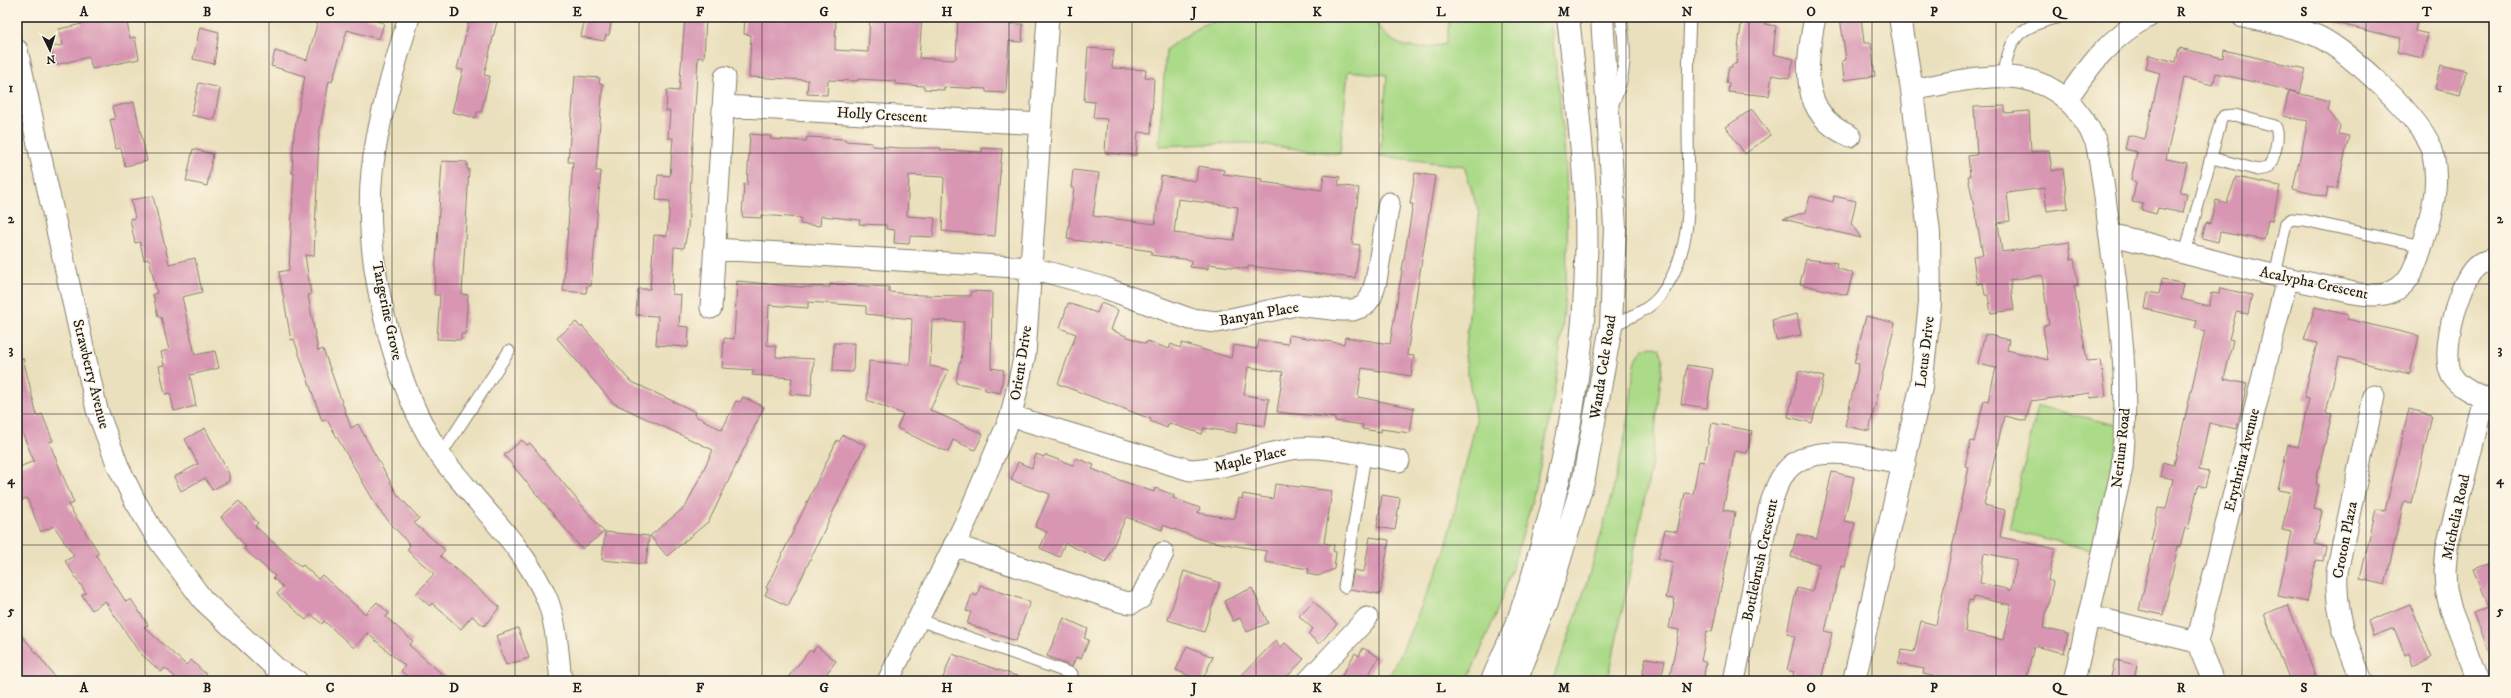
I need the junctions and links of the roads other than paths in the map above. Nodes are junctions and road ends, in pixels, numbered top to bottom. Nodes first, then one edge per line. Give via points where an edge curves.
1 (409, 17) edge
2 (1048, 17) edge
3 (1568, 17) edge
4 (1602, 17) edge
5 (1621, 17) edge
6 (1690, 17) edge
7 (1815, 17) edge
8 (1900, 17) edge
9 (2060, 17) edge
10 (2148, 17) edge
11 (2243, 17) edge
12 (17, 50) edge
13 (725, 77) dead end
14 (2004, 77) junction
15 (1912, 90) junction
16 (2067, 99) junction
17 (723, 106) junction
18 (1609, 111) junction
19 (1041, 124) junction
20 (1850, 136) dead end
21 (2212, 158) junction
22 (1389, 203) dead end
23 (2110, 234) junction
24 (2422, 246) junction
25 (715, 249) junction
26 (2185, 253) junction
27 (2494, 259) edge
28 (1032, 268) junction
29 (2281, 277) junction
30 (711, 308) dead end
31 (1612, 326) junction
32 (509, 351) dead end
33 (2374, 396) dead end
34 (2489, 399) edge
35 (1011, 416) junction
36 (440, 456) junction
37 (1365, 456) junction
38 (1399, 461) dead end
39 (1905, 464) junction
40 (951, 551) junction
41 (1163, 553) dead end
42 (1344, 588) dead end
43 (2088, 616) junction
44 (1124, 617) dead end
45 (1367, 618) dead end
46 (919, 620) junction
47 (2197, 642) junction
48 (1072, 674) dead end
49 (297, 681) edge
50 (561, 681) edge
51 (888, 681) edge
52 (1308, 681) edge
53 (1492, 681) edge
54 (1516, 681) edge
55 (1734, 681) edge
56 (1854, 681) edge
57 (2074, 681) edge
58 (2213, 681) edge
59 (2362, 681) edge
60 (2478, 681) edge

1 - 36 street, Tangerine Grove via 380,127 372,173 371,225 377,280 388,331 407,392
2 - 19 street, Orient Drive
3 - 53 street, Wanda Cele Road via 1586,211 1584,311 1577,374 1567,442 1548,522 1519,616
4 - 18 street, Wanda Cele Road
5 - 18 lane via 1625,58 1623,77 1620,91
6 - 31 lane via 1690,183 1688,218 1682,251 1672,276 1659,297 1643,311
7 - 20 street via 1808,78 1810,94 1823,119 1834,130
8 - 15 street, Lotus Drive
9 - 14 lane via 2030,26 2017,34 2006,58
10 - 16 street via 2117,36 2096,58
11 - 24 street, Acalypha Crescent via 2316,35 2337,47 2388,93 2420,128 2433,153 2436,198
12 - 49 street, Strawberry Avenue via 97,410 118,466 157,538 203,600 279,671
13 - 17 street
14 - 15 street via 1989,76
14 - 16 street via 2024,78 2039,83
15 - 39 street, Lotus Drive via 1929,234 1930,303 1921,387
16 - 23 street via 2088,124 2096,142
17 - 19 street, Holly Crescent
17 - 25 street
18 - 31 street, Wanda Cele Road via 1615,227
19 - 28 street, Orient Drive
21 - 21 lane via 2224,116 2235,115 2275,126 2277,129 2268,168 2258,170
21 - 26 lane
22 - 28 street, Banyan Place via 1371,297 1364,306 1353,310 1296,305 1217,322 1190,319 1105,288
23 - 26 street, Acalypha Crescent
23 - 43 street, Nerium Road via 2126,384 2125,436 2122,468
24 - 29 street, Acalypha Crescent via 2408,282 2386,294 2374,295
24 - 29 lane via 2292,219 2286,223
25 - 28 street
25 - 30 street
26 - 29 street, Acalypha Crescent
27 - 34 street via 2483,261 2473,269 2466,281 2456,306 2448,347 2448,366 2453,378
28 - 35 street, Orient Drive via 1025,354
29 - 47 street, Erythrina Avenue
31 - 54 street, Wanda Cele Road via 1584,478 1547,602
32 - 36 lane
33 - 59 street, Croton Plaza via 2337,572 2336,593 2340,620
34 - 60 street, Michelia Road via 2447,547 2445,572 2451,610
35 - 37 street, Maple Place via 1190,470 1214,469 1293,449 1310,448
35 - 40 street, Orient Drive
36 - 50 street, Tangerine Grove via 525,557 548,601
37 - 38 street, Maple Place
37 - 42 lane
39 - 55 street, Bottlebrush Crescent via 1866,456 1819,453 1803,458 1788,468 1778,482 1769,508
39 - 56 street, Lotus Drive
40 - 41 street via 1132,603 1142,598
40 - 44 street
40 - 46 street, Orient Drive
43 - 47 street
43 - 57 street, Nerium Road
45 - 52 street
46 - 48 lane
46 - 51 street, Orient Drive
47 - 58 street

